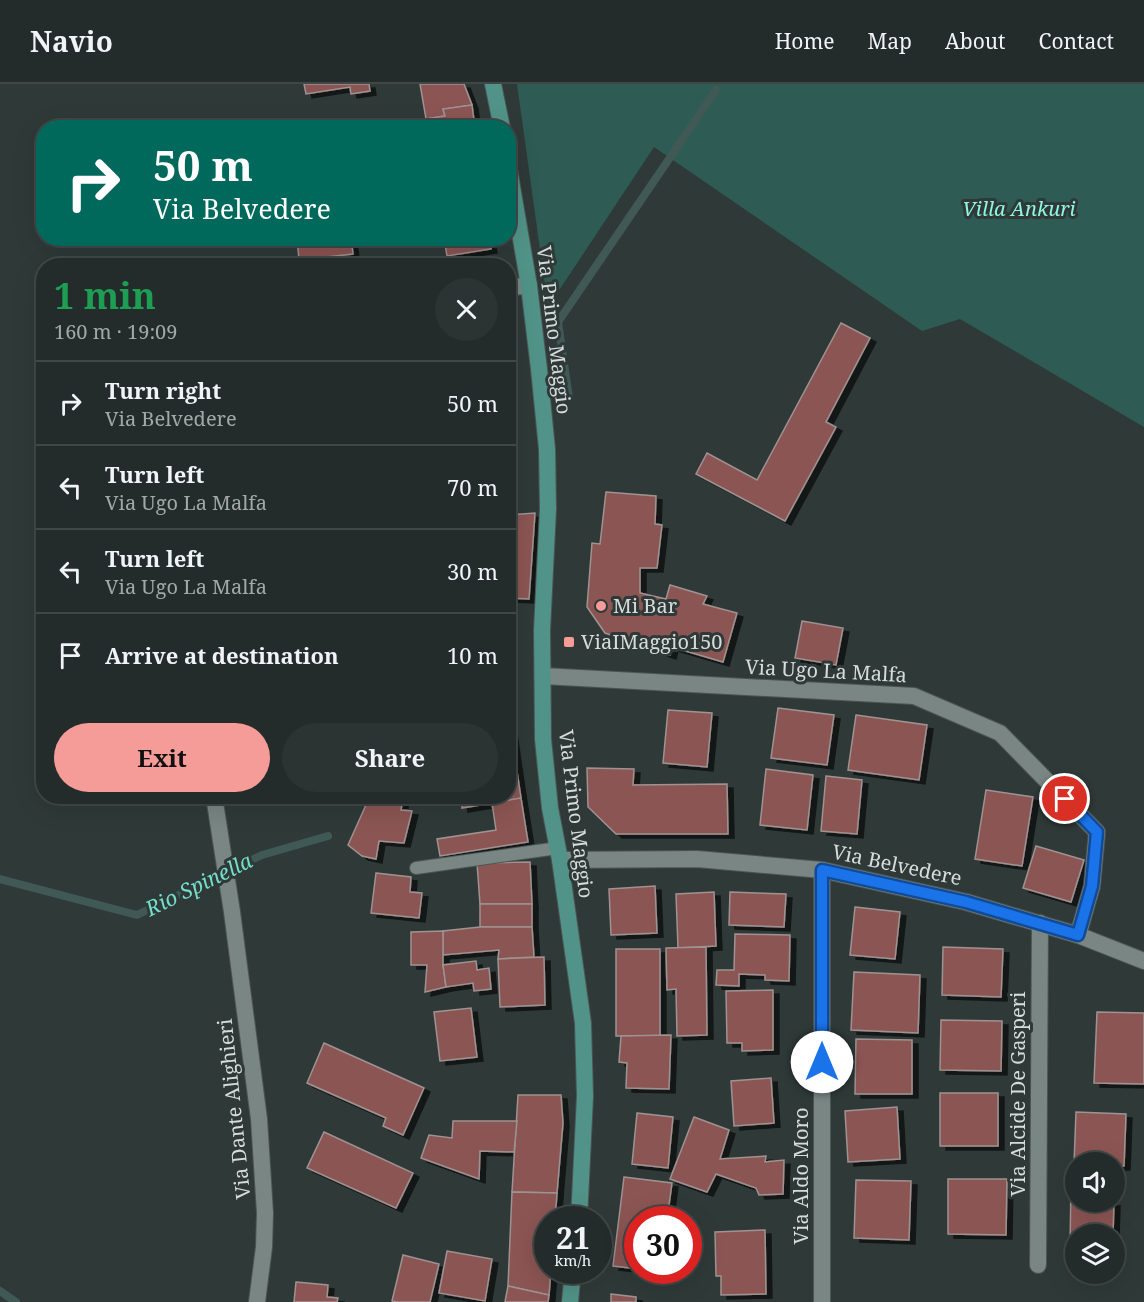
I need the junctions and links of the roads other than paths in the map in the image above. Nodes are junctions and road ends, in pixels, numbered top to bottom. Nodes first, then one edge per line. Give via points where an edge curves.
1 (493, 84) edge
2 (500, 120) edge
3 (516, 210) edge
4 (529, 286) junction
5 (516, 287) edge
6 (543, 676) junction
7 (215, 804) edge
8 (559, 854) junction
9 (416, 868) dead end
10 (822, 870) junction
11 (1040, 923) junction
12 (1078, 935) junction
13 (1144, 961) edge
14 (580, 1206) edge
15 (1038, 1266) dead end
16 (572, 1284) edge
17 (257, 1302) edge
18 (570, 1302) edge
19 (822, 1302) edge

1 - 2 main road
3 - 4 main road, Via Primo Maggio
4 - 5 street
4 - 6 main road, Via Primo Maggio via 547,449
6 - 8 main road, Via Primo Maggio via 546,774
6 - 12 street, Via Ugo La Malfa via 914,696 1000,733 1097,832 1092,886
7 - 17 street, Via Dante Alighieri via 264,1176 264,1247
8 - 9 lane
8 - 10 street, Via Belvedere via 697,859
8 - 14 main road, Via Primo Maggio via 583,1023 585,1096
10 - 11 street, Via Belvedere
10 - 19 street, Via Aldo Moro
11 - 12 street, Via Belvedere
11 - 15 street, Via Alcide De Gasperi
12 - 13 street, Via Belvedere
16 - 18 main road

